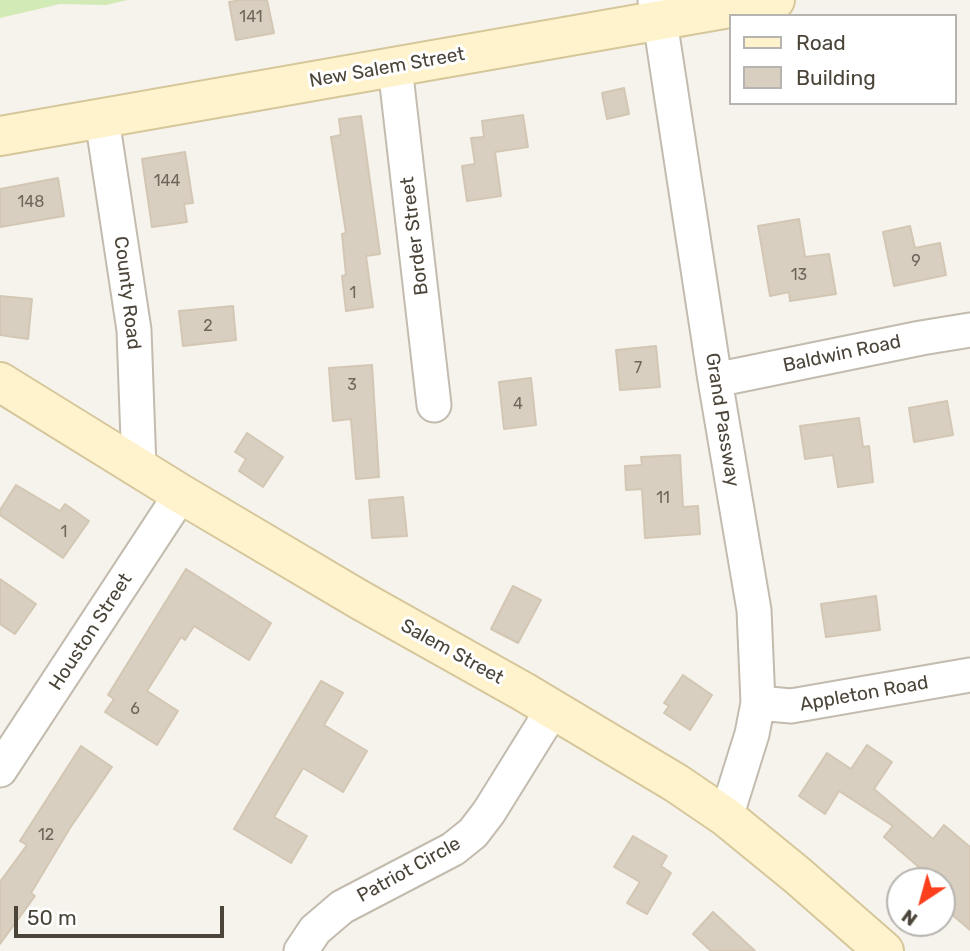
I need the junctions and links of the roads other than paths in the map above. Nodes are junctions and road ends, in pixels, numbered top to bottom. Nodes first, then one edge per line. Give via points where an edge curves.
1 (775, 0) edge
2 (657, 11) edge
3 (395, 67) junction
4 (102, 119) junction
5 (0, 136) edge
6 (970, 330) edge
7 (715, 380) junction
8 (0, 382) edge
9 (434, 405) dead end
10 (139, 468) junction
11 (181, 494) junction
12 (970, 675) edge
13 (758, 703) junction
14 (553, 709) junction
15 (0, 770) edge
16 (726, 817) junction
17 (301, 951) edge
18 (884, 951) edge

1 - 2 main road, New Salem Street
2 - 3 main road, New Salem Street
2 - 7 street, Grand Passway
3 - 4 main road, New Salem Street
3 - 9 street, Border Street
4 - 5 main road, New Salem Street
4 - 10 street, County Road via 134,330
6 - 7 street, Baldwin Road
7 - 13 street, Grand Passway via 754,610
8 - 10 main road, Salem Street
10 - 11 main road, Salem Street
11 - 14 main road, Salem Street
11 - 15 street, Houston Street
12 - 13 street, Appleton Road via 791,706
13 - 16 street, Grand Passway
14 - 16 main road, Salem Street
14 - 17 street, Patriot Circle via 473,833 453,849 342,907 315,930
16 - 18 main road, Salem Street

